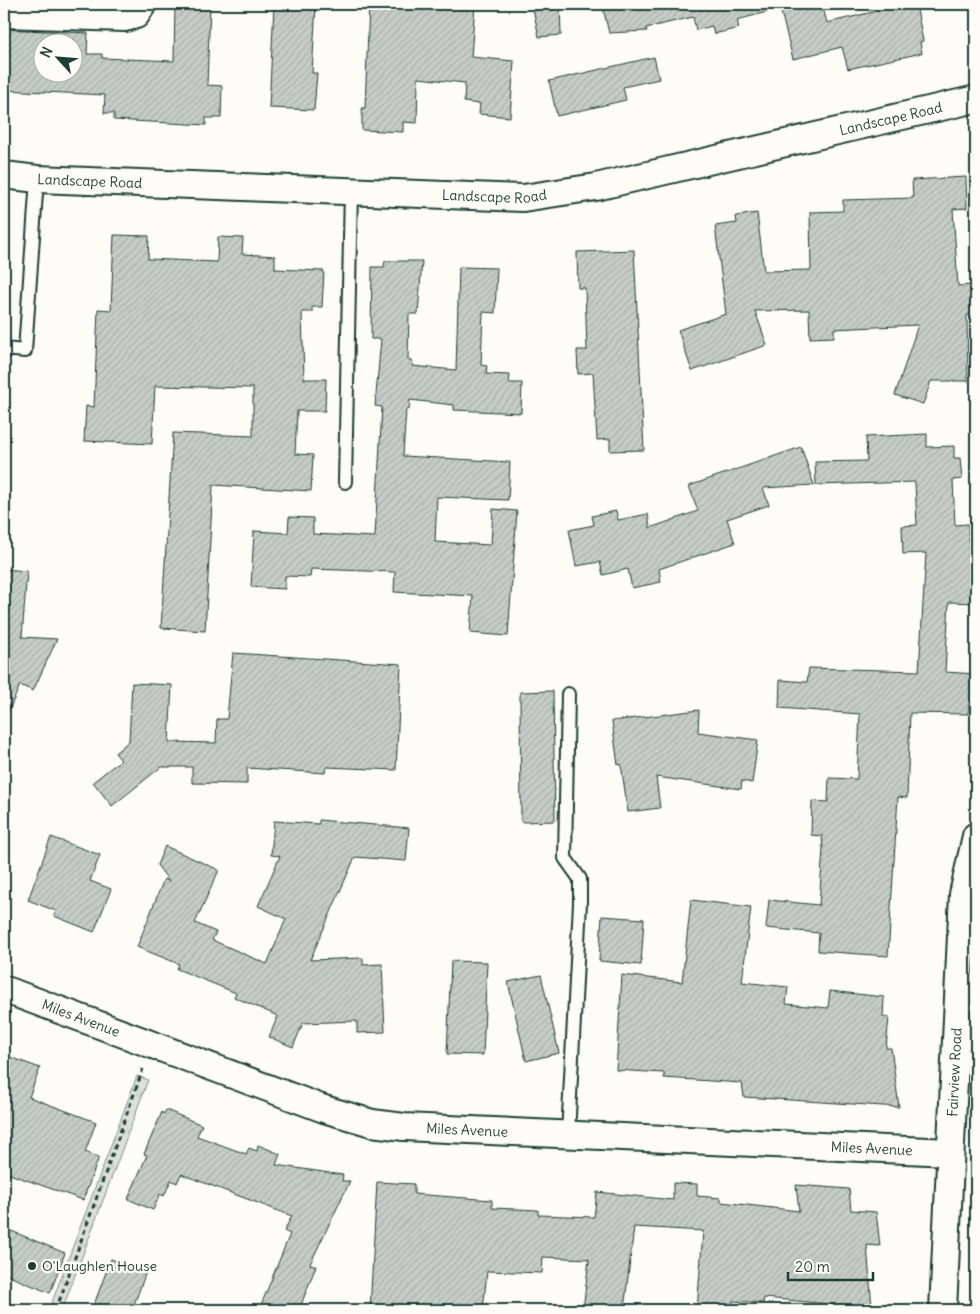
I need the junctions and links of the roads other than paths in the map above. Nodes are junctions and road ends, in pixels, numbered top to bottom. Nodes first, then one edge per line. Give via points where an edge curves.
1 (143, 4) edge
2 (4, 14) edge
3 (976, 100) edge
4 (4, 176) edge
5 (37, 179) junction
6 (352, 190) junction
7 (4, 349) edge
8 (345, 482) dead end
9 (568, 694) dead end
10 (976, 836) edge
11 (6, 990) dead end
12 (568, 1135) junction
13 (950, 1152) junction
14 (943, 1310) edge

1 - 2 street via 136,15 125,18
3 - 6 street, Landscape Road via 557,194 523,198
4 - 5 street, Landscape Road
5 - 6 street, Landscape Road
5 - 7 lane via 25,351
6 - 8 lane
9 - 12 lane via 564,858 580,879 580,903
10 - 13 street, Fairview Road via 963,894
11 - 12 street, Miles Avenue via 324,1109 372,1122 404,1127
12 - 13 street, Miles Avenue
13 - 14 street, Fairview Road

